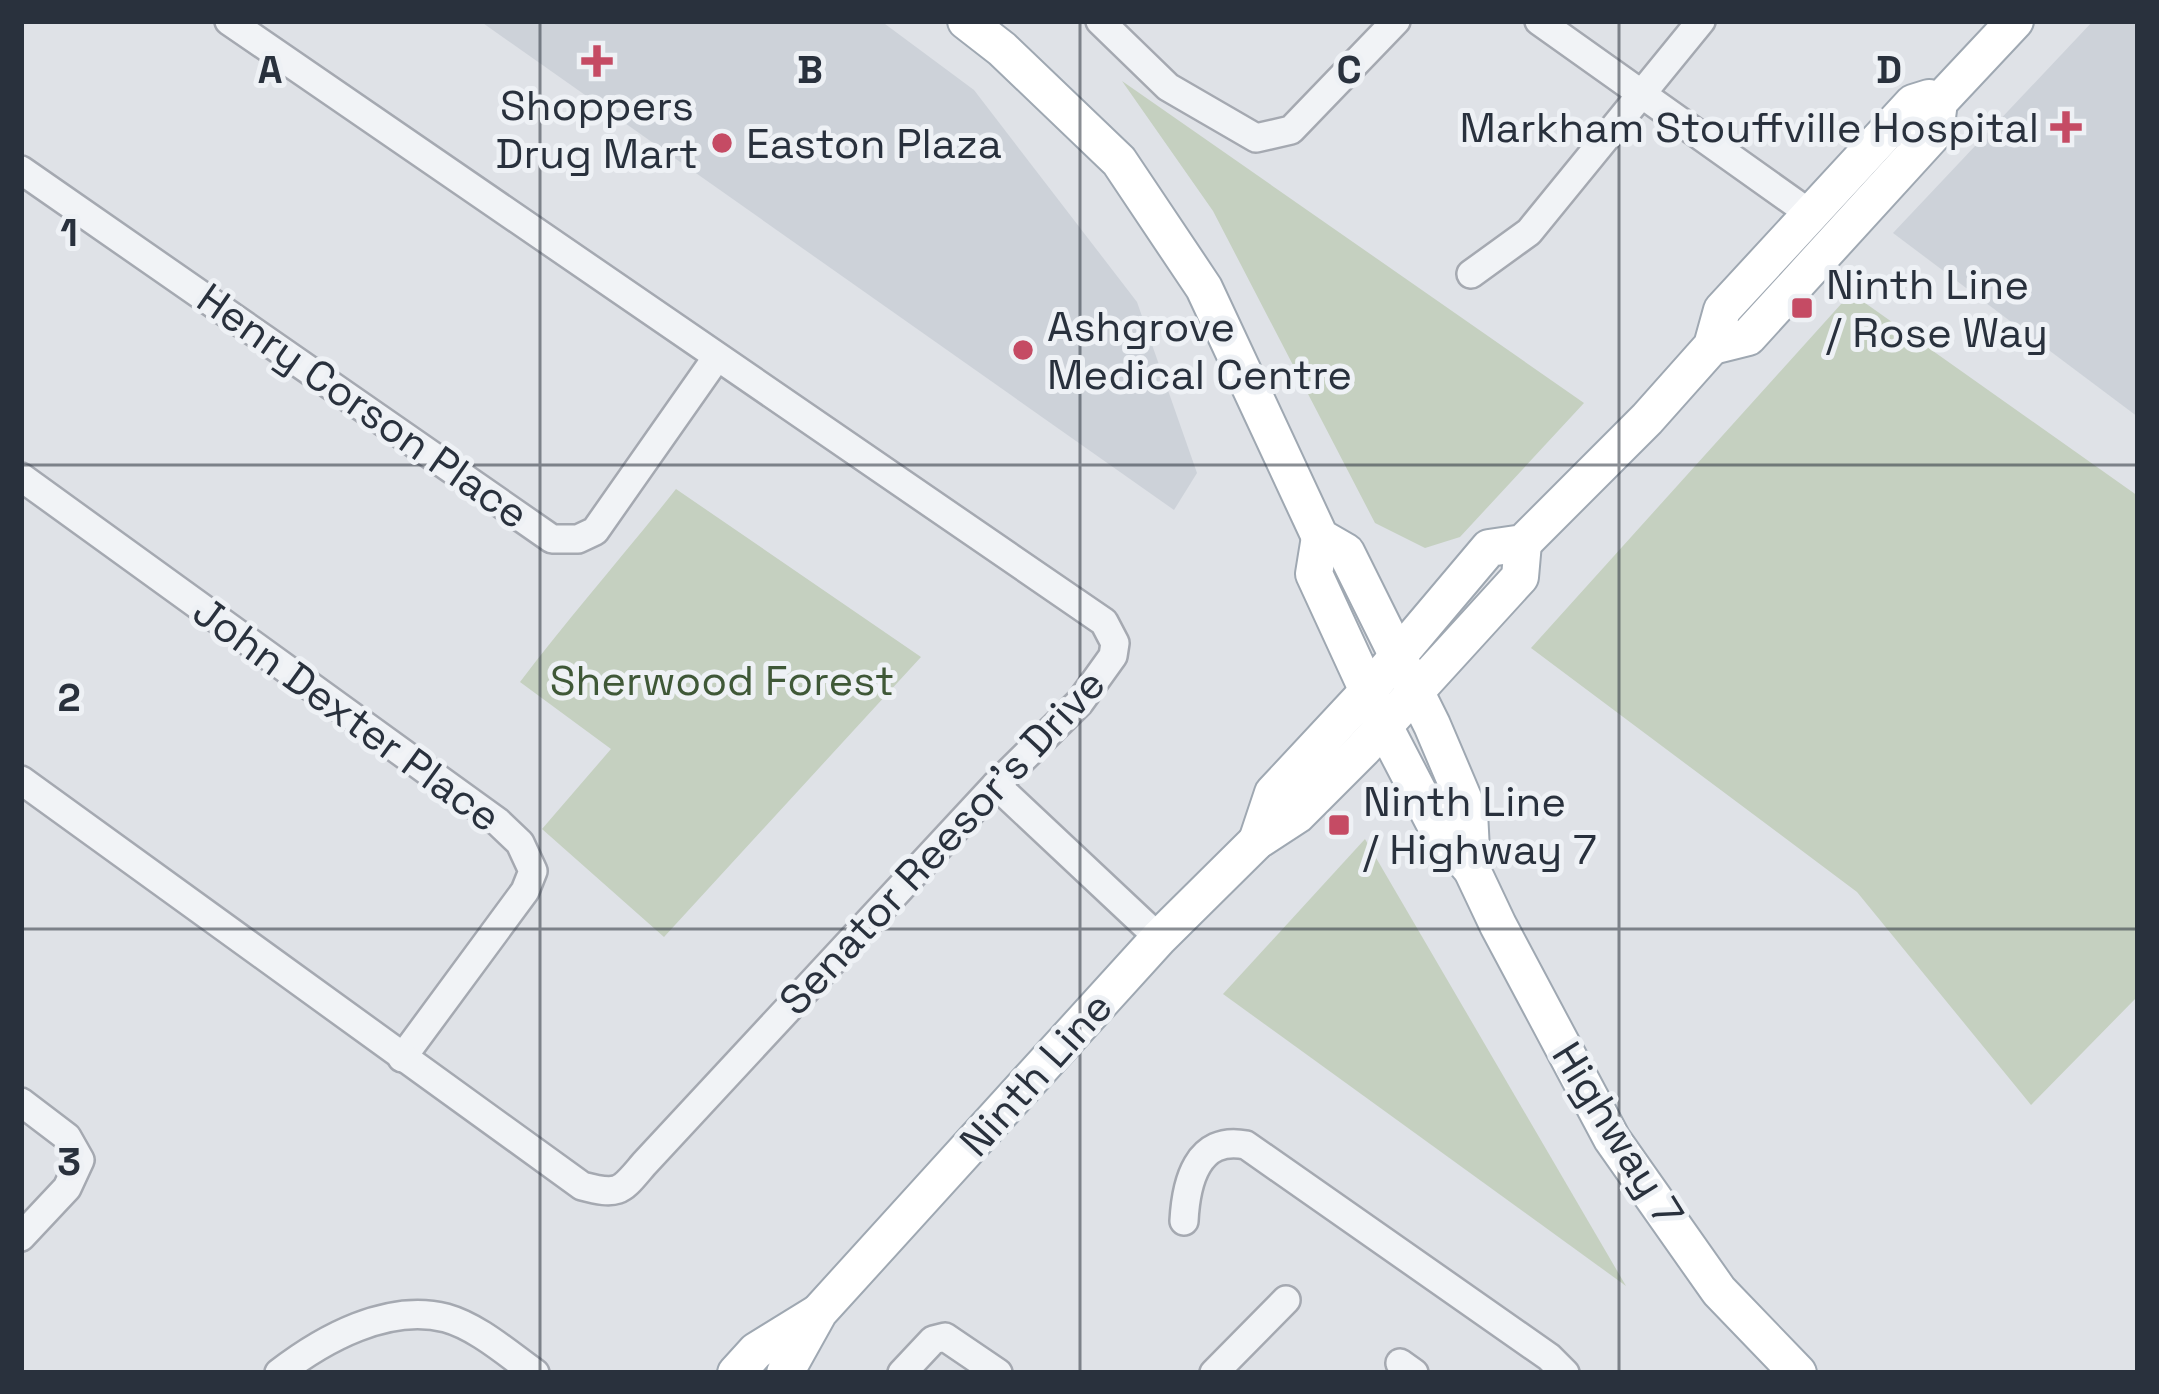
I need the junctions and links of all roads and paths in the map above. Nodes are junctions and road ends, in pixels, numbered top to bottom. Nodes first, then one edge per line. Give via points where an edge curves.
1 (229, 21) edge
2 (966, 21) edge
3 (1100, 21) edge
4 (1396, 21) edge
5 (1539, 21) edge
6 (1701, 21) edge
7 (2015, 21) edge
8 (1642, 94) junction
9 (1939, 102) junction
10 (21, 170) edge
11 (1809, 214) junction
12 (1472, 274) dead end
13 (1712, 346) junction
14 (717, 357) junction
15 (21, 477) edge
16 (1320, 537) junction
17 (1523, 543) junction
18 (1398, 652) junction
19 (1416, 688) junction
20 (1370, 689) junction
21 (1384, 726) junction
22 (21, 780) edge
23 (996, 785) junction
24 (1257, 841) junction
25 (1472, 870) junction
26 (1160, 938) junction
27 (402, 1058) junction
28 (21, 1102) edge
29 (1184, 1221) dead end
30 (21, 1237) edge
31 (1286, 1300) dead end
32 (819, 1312) junction
33 (279, 1373) edge
34 (535, 1373) edge
35 (736, 1373) edge
36 (785, 1373) edge
37 (902, 1373) edge
38 (998, 1373) edge
39 (1214, 1373) edge
40 (1565, 1373) edge
41 (1798, 1373) edge

1 - 14 street, Senator Reesor's Drive
2 - 16 main road, Highway 7 via 1119,161 1204,288
3 - 4 street via 1168,87 1256,138 1291,130
5 - 8 street
6 - 8 street
7 - 9 main road, Ninth Line
8 - 11 street
8 - 12 street via 1529,232
9 - 11 main road, Ninth Line via 1913,103
9 - 13 main road, Ninth Line via 1936,131 1748,337
10 - 14 street, Henry Corson Place via 552,539 595,531
11 - 13 main road, Ninth Line via 1722,310
13 - 17 main road, Ninth Line
14 - 23 street, Senator Reesor's Drive via 1111,632 1107,668
15 - 27 street, John Dexter Place via 520,843 533,871 525,891
16 - 18 main road, Highway 7 via 1346,552
16 - 20 main road, Highway 7 via 1313,574
17 - 18 main road, Ninth Line via 1489,548
17 - 19 main road, Ninth Line via 1520,577
18 - 19 main road, Highway 7
18 - 20 main road, Ninth Line
19 - 21 main road, Ninth Line
19 - 25 main road, Highway 7 via 1468,812
20 - 21 main road, Highway 7
20 - 24 main road, Ninth Line via 1273,794
21 - 24 main road, Ninth Line via 1298,815
21 - 25 main road, Highway 7 via 1437,828
22 - 27 street, Senator Reesor's Drive
23 - 26 street
23 - 27 street, Senator Reesor's Drive via 628,1187 582,1186
24 - 26 main road, Ninth Line
25 - 41 main road, Highway 7 via 1612,1139 1719,1292
26 - 32 main road, Ninth Line
28 - 30 street via 67,1137 80,1160 67,1188
29 - 40 street via 1188,1179 1199,1162 1224,1144 1246,1145
31 - 39 street
32 - 35 main road, Ninth Line
32 - 36 main road, Ninth Line
33 - 34 street via 358,1325 420,1314 485,1337
37 - 38 street via 945,1337

